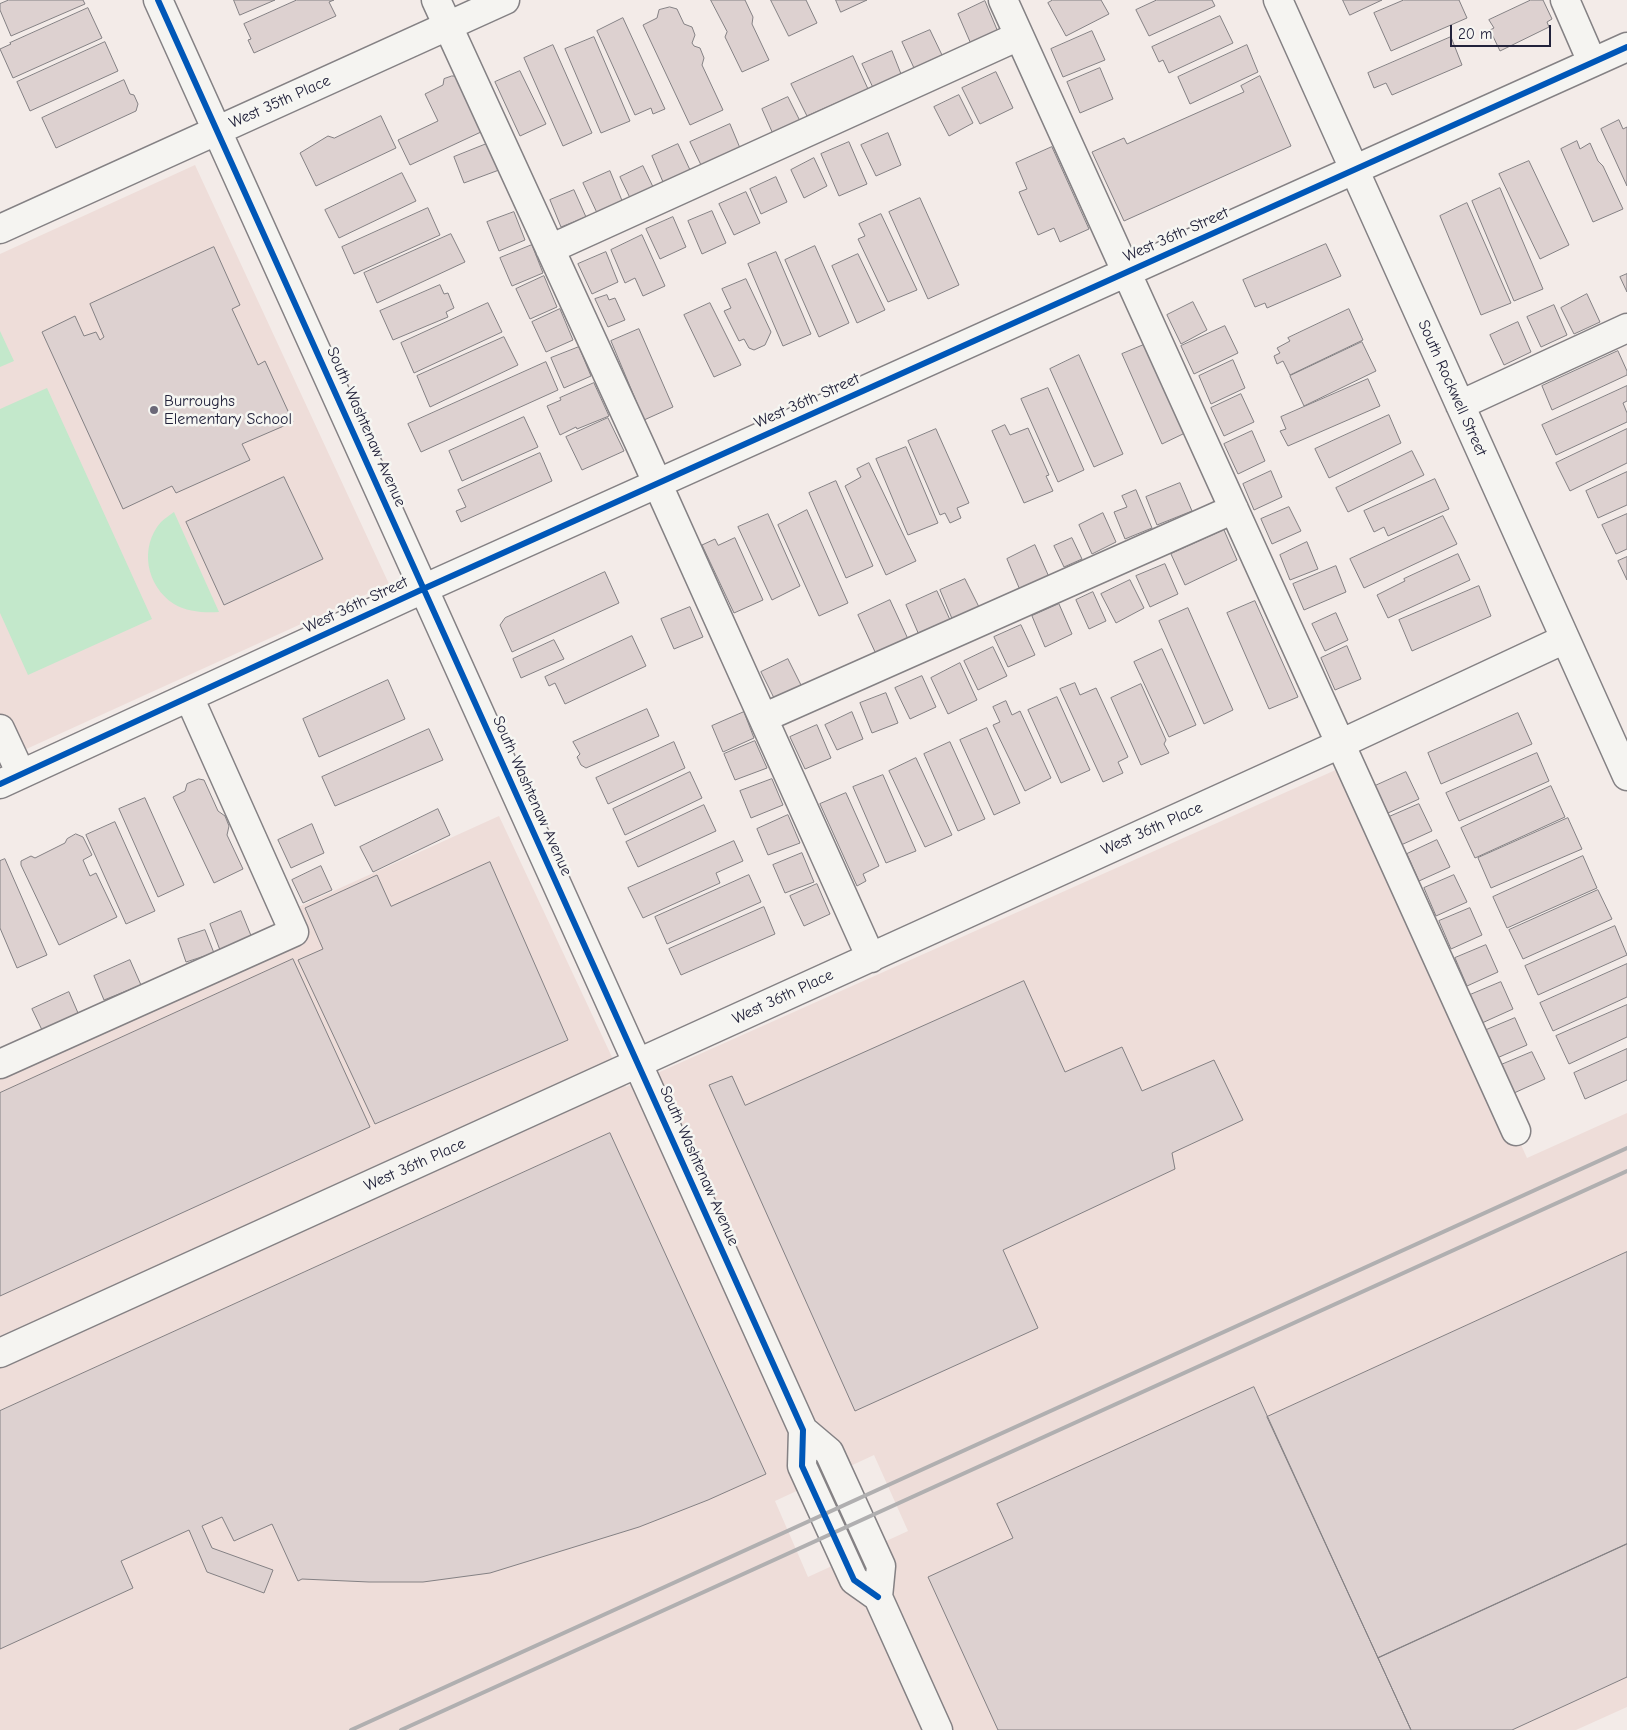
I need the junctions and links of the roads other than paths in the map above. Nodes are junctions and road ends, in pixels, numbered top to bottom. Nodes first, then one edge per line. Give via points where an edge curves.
1 (158, 0) edge
2 (436, 0) edge
3 (505, 0) edge
4 (1003, 0) edge
5 (1278, 0) edge
6 (1565, 0) edge
7 (448, 26) junction
8 (1019, 36) junction
9 (1627, 47) edge
10 (1592, 62) junction
11 (217, 131) junction
12 (1354, 170) junction
13 (0, 229) edge
14 (550, 249) junction
15 (1126, 272) junction
16 (1627, 328) edge
17 (1460, 405) junction
18 (657, 483) junction
19 (1234, 510) junction
20 (423, 588) junction
21 (1565, 639) junction
22 (189, 697) junction
23 (763, 718) junction
24 (0, 729) edge
25 (1340, 744) junction
26 (1627, 776) edge
27 (11, 779) edge
28 (870, 958) junction
29 (0, 1064) edge
30 (638, 1064) junction
31 (1516, 1131) dead end
32 (0, 1353) edge
33 (938, 1730) edge

1 - 11 street, South Washtenaw Avenue
2 - 7 street
3 - 7 street, West 35th Place
4 - 8 street
5 - 12 street, South Rockwell Street
6 - 10 street
7 - 11 street, West 35th Place
7 - 14 street
8 - 14 street
8 - 15 street
9 - 10 street, West 36th Street
10 - 12 street, West 36th Street
11 - 13 street, West 35th Place
11 - 20 street, South Washtenaw Avenue
12 - 15 street, West 36th Street
12 - 17 street, South Rockwell Street
14 - 18 street
15 - 18 street, West 36th Street
15 - 19 street
16 - 17 street
17 - 21 street, South Rockwell Street
18 - 20 street, West 36th Street
18 - 23 street
19 - 23 street
19 - 25 street
20 - 22 street, West 36th Street
20 - 30 street, South Washtenaw Avenue
21 - 25 street, West 36th Place
21 - 26 street, South Rockwell Street
22 - 27 street, West 36th Street
22 - 29 street via 294,932
23 - 28 street
24 - 27 street
25 - 28 street, West 36th Place
25 - 31 street
28 - 30 street, West 36th Place
30 - 32 street, West 36th Place
30 - 33 street, South Washtenaw Avenue via 803,1430 802,1466 854,1580 878,1597

